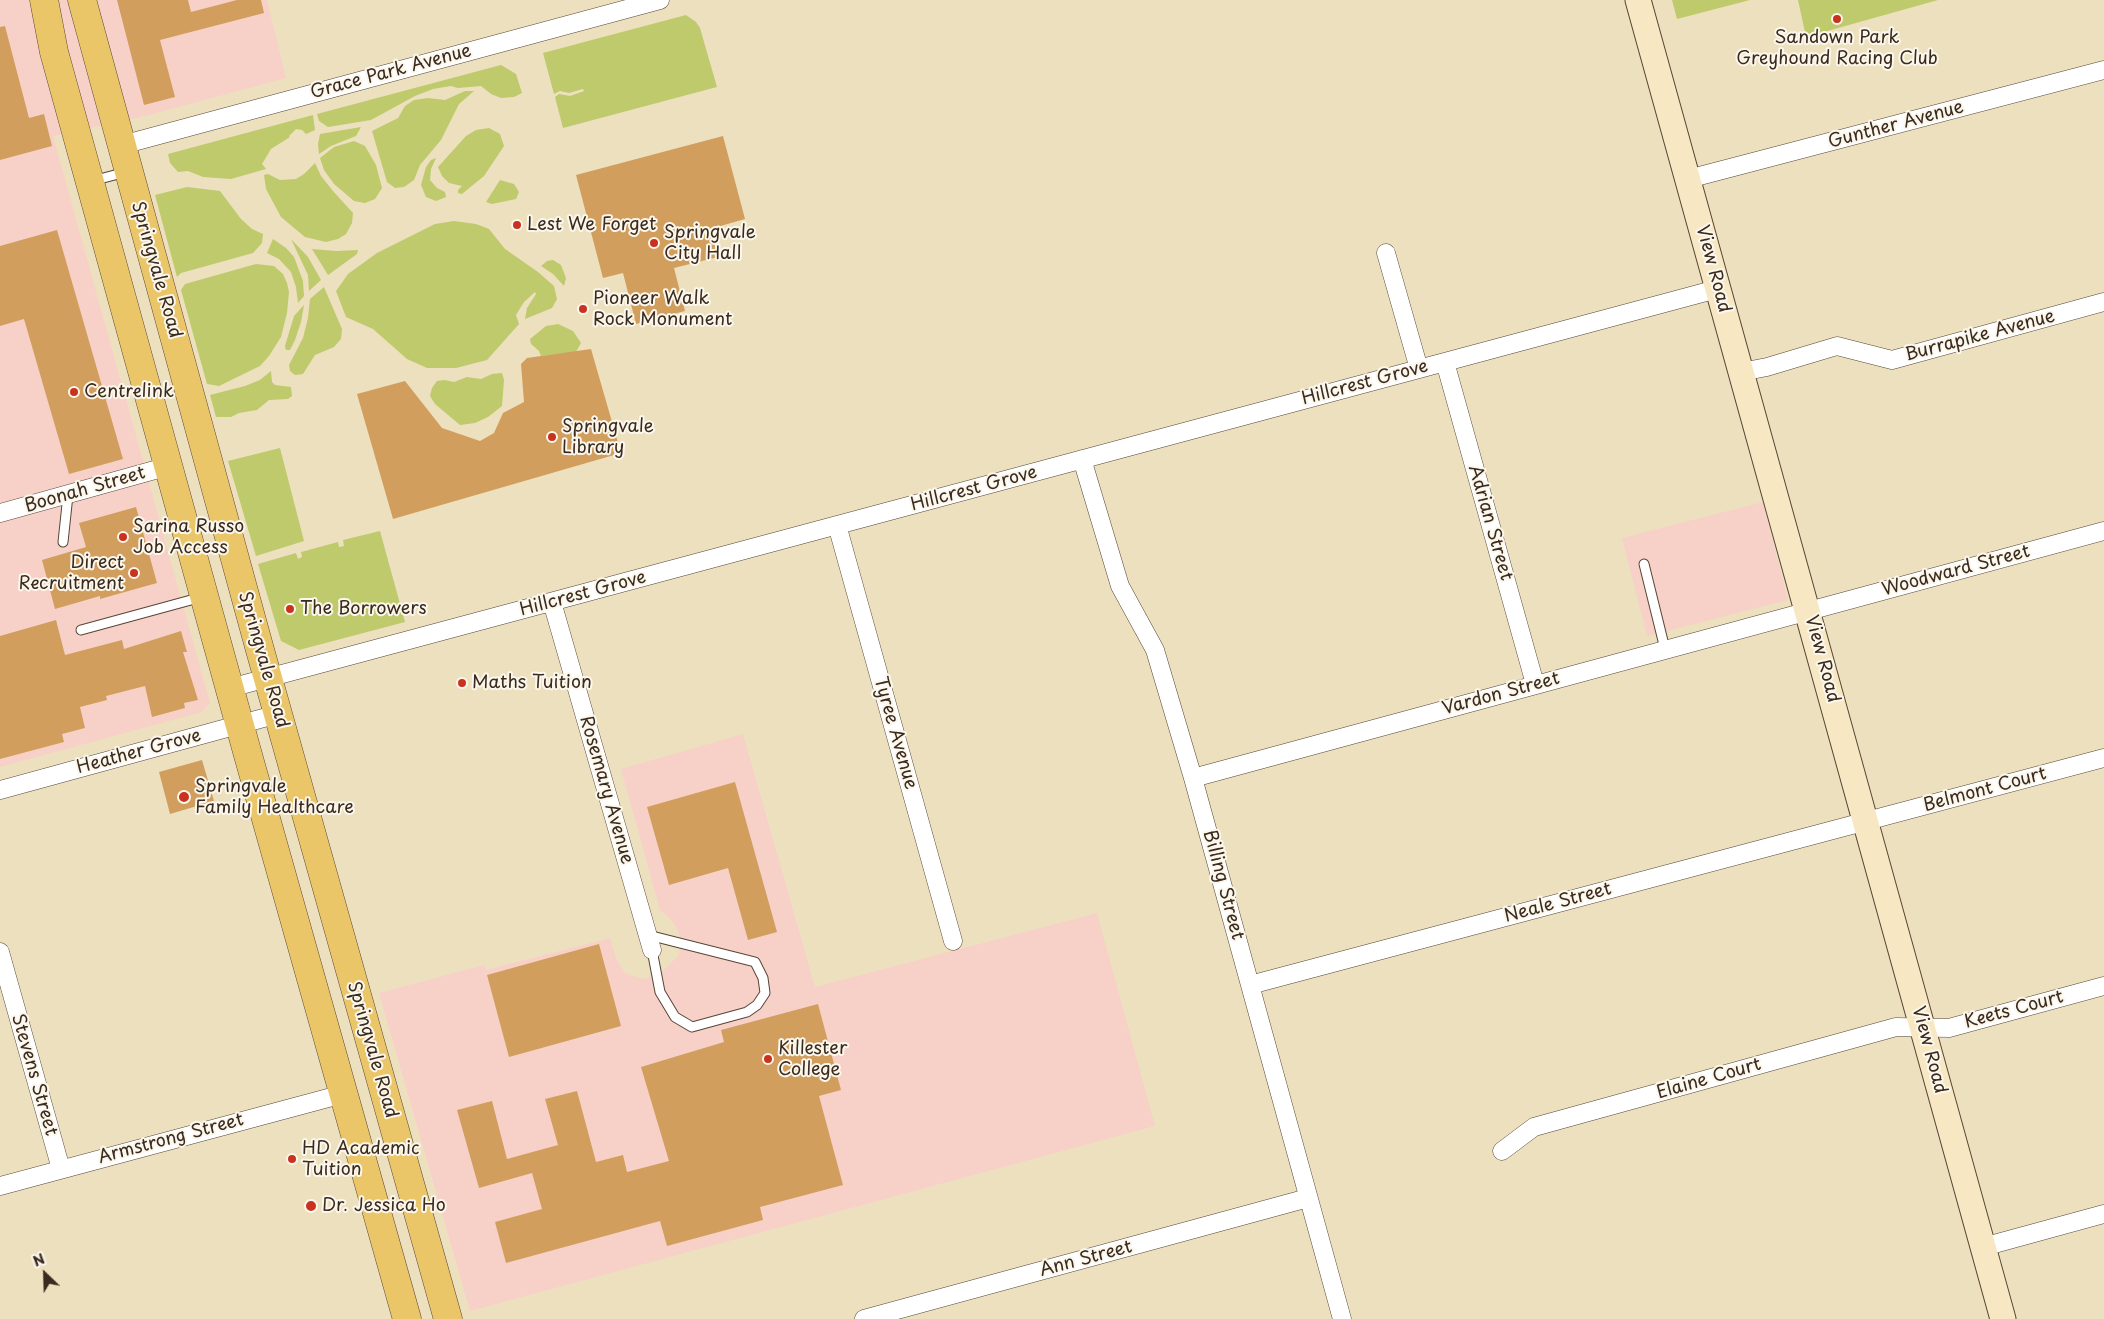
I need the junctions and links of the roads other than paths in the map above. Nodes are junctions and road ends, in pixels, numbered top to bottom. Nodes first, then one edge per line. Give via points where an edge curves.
1 (44, 0) edge
2 (82, 0) edge
3 (660, 0) edge
4 (1638, 0) edge
5 (2104, 70) edge
6 (122, 145) junction
7 (128, 171) junction
8 (1688, 180) junction
9 (90, 182) junction
10 (1386, 253) dead end
11 (154, 262) junction
12 (116, 273) junction
13 (1718, 288) junction
14 (2104, 302) edge
15 (1445, 362) junction
16 (1419, 369) junction
17 (1741, 372) junction
18 (1082, 459) junction
19 (169, 466) junction
20 (68, 495) junction
21 (0, 513) edge
22 (837, 525) junction
23 (2104, 531) edge
24 (63, 542) dead end
25 (1644, 564) dead end
26 (205, 596) junction
27 (552, 602) junction
28 (1809, 610) junction
29 (81, 630) dead end
30 (1665, 649) junction
31 (268, 678) junction
32 (1535, 684) junction
33 (230, 688) junction
34 (278, 714) junction
35 (240, 724) junction
36 (2104, 758) edge
37 (1193, 778) junction
38 (0, 790) edge
39 (1866, 822) junction
40 (953, 941) dead end
41 (650, 943) junction
42 (0, 952) edge
43 (1250, 985) junction
44 (2104, 986) edge
45 (1924, 1029) junction
46 (343, 1094) junction
47 (1502, 1150) dead end
48 (61, 1169) junction
49 (0, 1186) edge
50 (1308, 1198) junction
51 (2104, 1214) edge
52 (1983, 1247) junction
53 (407, 1319) edge
54 (448, 1319) edge
55 (864, 1319) edge
56 (1342, 1319) edge
57 (2003, 1319) edge

1 - 9 highway via 54,52
2 - 6 highway, Springvale Road
3 - 6 street, Grace Park Avenue
4 - 8 street, View Road
5 - 8 street, Gunther Avenue
6 - 7 highway, Springvale Road
7 - 9 lane
7 - 11 highway, Springvale Road
8 - 13 street, View Road
9 - 12 highway
10 - 16 street
11 - 12 highway
11 - 31 highway, Springvale Road
12 - 19 highway
13 - 15 street, Hillcrest Grove
13 - 17 street, View Road
14 - 17 street, Burrapike Avenue via 1892,360 1837,346
15 - 16 street, Hillcrest Grove
15 - 32 street, Adrian Street
16 - 18 street, Hillcrest Grove
17 - 28 street, View Road
18 - 22 street, Hillcrest Grove
18 - 37 street, Billing Street via 1120,586 1154,650
19 - 20 street, Boonah Street
19 - 26 highway
20 - 21 street, Boonah Street
20 - 24 lane
22 - 27 street, Hillcrest Grove
22 - 40 street, Tyree Avenue
23 - 28 street, Woodward Street
25 - 30 lane
26 - 29 lane
26 - 33 highway
27 - 31 street, Hillcrest Grove
27 - 41 street, Rosemary Avenue
28 - 30 street, Vardon Street
28 - 39 street, View Road
30 - 32 street, Vardon Street
31 - 33 street, Hillcrest Grove
31 - 34 highway, Springvale Road
32 - 37 street, Vardon Street
33 - 35 highway
34 - 35 street, Heather Grove
34 - 54 highway, Springvale Road
35 - 38 street, Heather Grove
35 - 46 highway
36 - 39 street, Belmont Court
37 - 43 street, Billing Street
39 - 43 street, Neale Street
39 - 45 street, View Road
41 - 41 lane via 755,962 763,978 764,993 758,1005 747,1012 692,1026 675,1017 660,992
42 - 48 street, Stevens Street
43 - 50 street, Billing Street
44 - 45 street, Keets Court via 1949,1028
45 - 47 street, Elaine Court via 1896,1027 1534,1127
45 - 52 street, View Road
46 - 48 street, Armstrong Street
46 - 53 highway
48 - 49 street, Armstrong Street
50 - 55 street, Ann Street
50 - 56 street, Billing Street
51 - 52 street
52 - 57 street, View Road

